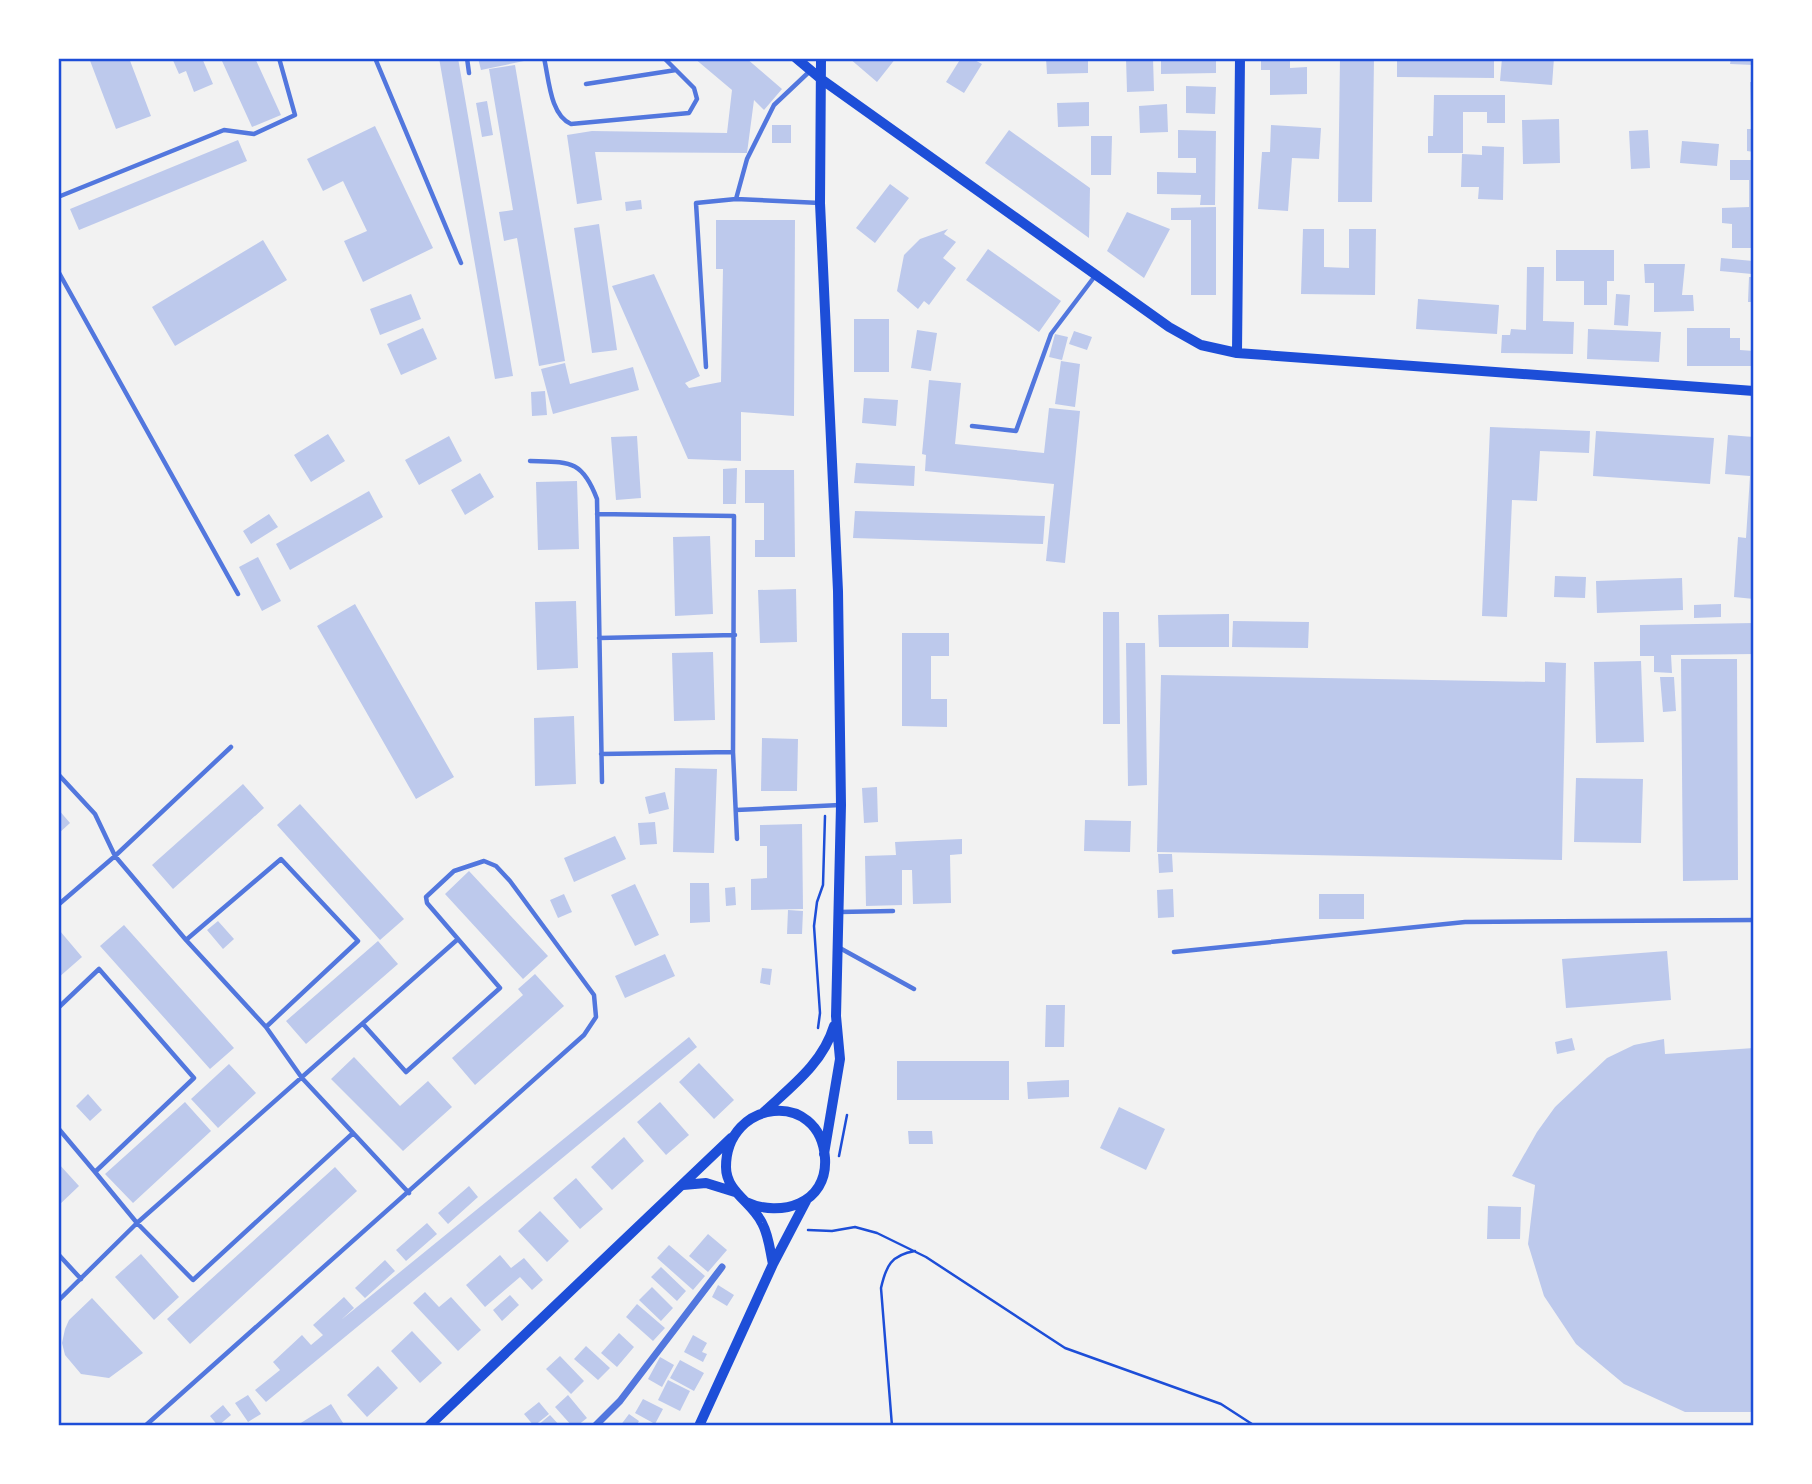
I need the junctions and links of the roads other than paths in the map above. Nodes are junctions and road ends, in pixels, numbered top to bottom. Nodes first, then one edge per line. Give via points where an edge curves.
1 (279, 58) edge
2 (375, 58) edge
3 (467, 58) edge
4 (544, 58) edge
5 (664, 58) edge
6 (796, 58) edge
7 (821, 58) edge
8 (1240, 58) edge
9 (677, 70) junction
10 (811, 71) junction
11 (469, 73) dead end
12 (821, 79) junction
13 (586, 84) dead end
14 (58, 197) edge
15 (736, 199) junction
16 (820, 203) junction
17 (461, 263) dead end
18 (58, 271) edge
19 (1095, 276) junction
20 (1237, 352) junction
21 (706, 367) dead end
22 (1754, 391) edge
23 (972, 426) dead end
24 (530, 461) dead end
25 (597, 513) junction
26 (239, 594) dead end
27 (735, 635) junction
28 (599, 638) junction
29 (232, 747) dead end
30 (733, 752) junction
31 (601, 754) junction
32 (58, 774) edge
33 (601, 782) dead end
34 (841, 805) junction
35 (736, 810) junction
36 (737, 839) dead end
37 (115, 856) junction
38 (58, 905) edge
39 (893, 911) dead end
40 (838, 912) junction
41 (1754, 920) edge
42 (458, 939) junction
43 (186, 940) junction
44 (837, 947) junction
45 (1174, 952) dead end
46 (914, 989) dead end
47 (58, 1008) edge
48 (836, 1017) junction
49 (363, 1024) junction
50 (266, 1027) junction
51 (302, 1078) junction
52 (764, 1112) junction
53 (58, 1128) edge
54 (352, 1134) junction
55 (731, 1138) junction
56 (824, 1154) junction
57 (95, 1172) junction
58 (683, 1185) junction
59 (735, 1192) junction
60 (410, 1193) junction
61 (807, 1199) junction
62 (746, 1202) junction
63 (137, 1223) junction
64 (58, 1254) edge
65 (773, 1264) junction
66 (722, 1267) dead end
67 (81, 1279) junction
68 (58, 1301) edge
69 (145, 1426) edge
70 (429, 1426) edge
71 (596, 1426) edge
72 (699, 1426) edge

1 - 14 lane via 295,115 254,134 224,130
2 - 17 lane
3 - 11 lane
4 - 9 lane via 557,112 571,124 689,113 697,99 694,88
5 - 9 lane
6 - 10 main road
7 - 12 main road
8 - 20 main road
9 - 13 lane
10 - 12 main road
10 - 15 lane via 774,106 747,159
12 - 16 main road
12 - 19 main road
15 - 16 lane
15 - 21 lane via 696,203
16 - 34 main road via 838,591
18 - 26 lane
19 - 20 main road via 1201,345
19 - 23 lane via 1051,334 1016,430
20 - 22 main road
24 - 25 lane via 571,463 588,475
25 - 27 lane via 734,516
25 - 28 lane
27 - 28 lane
27 - 30 lane
28 - 31 lane
29 - 37 lane
30 - 31 lane
30 - 35 lane
31 - 33 lane
32 - 37 lane via 95,814
34 - 35 lane
34 - 40 main road
35 - 36 lane
37 - 38 lane
37 - 43 lane
39 - 40 lane
40 - 44 main road
41 - 45 lane via 1465,922
42 - 49 lane
42 - 49 lane via 500,988 406,1072
42 - 60 lane via 426,897 454,871 484,861 496,866 594,995 596,1017 584,1035
43 - 50 lane
43 - 50 lane via 273,863 281,859 288,863 358,941
44 - 46 lane
44 - 48 main road
47 - 57 lane via 99,969 194,1078
48 - 52 main road via 828,1045
48 - 56 main road via 839,1059
49 - 51 lane
50 - 51 lane
51 - 54 lane
51 - 63 lane
52 - 55 main road
52 - 56 main road via 782,1110 806,1120 822,1142
53 - 57 lane
54 - 60 lane
54 - 63 lane via 193,1280
55 - 58 main road
55 - 59 main road via 726,1168
56 - 61 main road via 824,1175
57 - 63 lane
58 - 59 main road via 706,1183
58 - 70 main road
59 - 62 main road
60 - 69 lane
61 - 62 main road via 786,1210 762,1209
61 - 65 main road
62 - 65 main road via 763,1224
63 - 67 lane
64 - 67 lane
65 - 72 main road
66 - 71 street
67 - 68 lane

